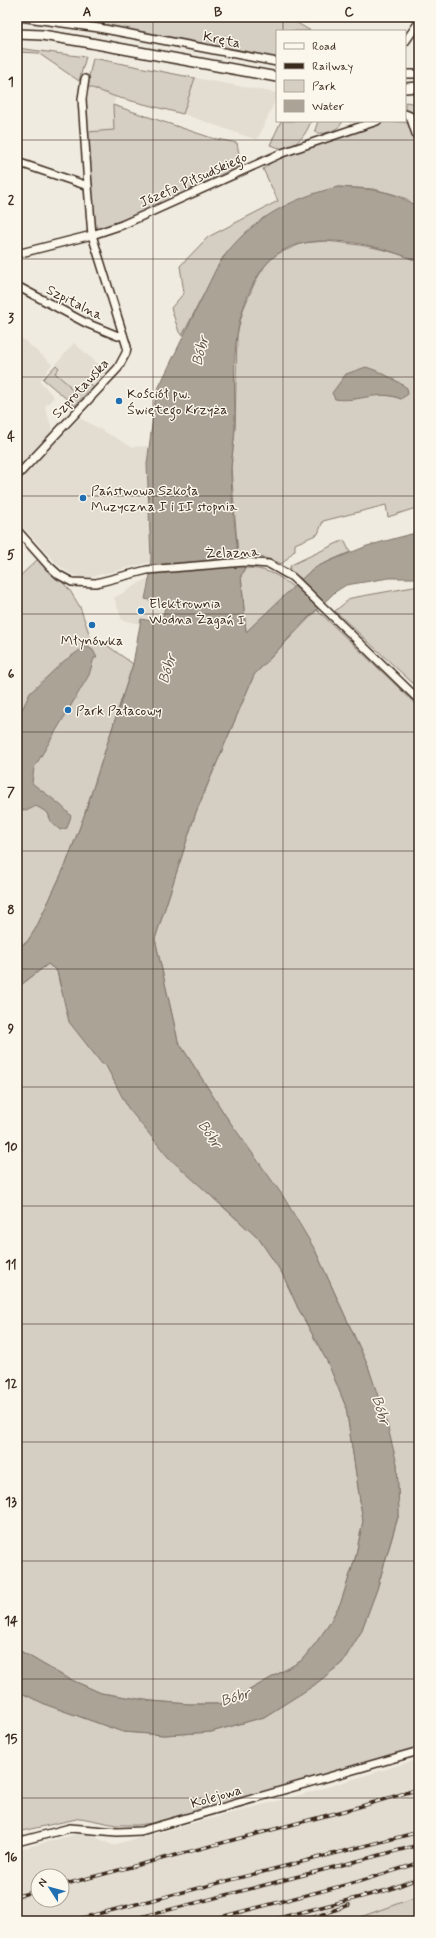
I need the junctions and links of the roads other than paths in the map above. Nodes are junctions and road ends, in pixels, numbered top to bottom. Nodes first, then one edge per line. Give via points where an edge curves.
1 (20, 17) edge
2 (419, 22) edge
3 (17, 34) edge
4 (406, 41) edge
5 (276, 62) edge
6 (406, 74) edge
7 (419, 74) edge
8 (276, 77) edge
9 (85, 79) dead end
10 (419, 87) edge
11 (406, 88) edge
12 (406, 114) edge
13 (374, 122) edge
14 (419, 138) edge
15 (19, 163) edge
16 (88, 186) junction
17 (92, 235) junction
18 (17, 254) edge
19 (17, 286) edge
20 (123, 335) junction
21 (17, 476) edge
22 (17, 530) edge
23 (419, 700) edge
24 (419, 1751) edge
25 (17, 1842) edge

1 - 5 street, Kręta via 99,28
2 - 4 street
3 - 8 main road via 85,42
6 - 7 street
9 - 16 street via 82,99
10 - 11 main road
12 - 14 street via 410,116
13 - 17 street, Józefa Piłsudskiego via 282,153 122,225
15 - 16 street
16 - 17 street
17 - 18 street, Józefa Piłsudskiego
17 - 20 street, Szprotawska
19 - 20 street, Szpitalna via 86,323 118,336
20 - 21 street, Szprotawska via 126,353 118,368
22 - 23 street, Żelazna via 49,566 72,582 96,583 147,570 244,562 269,564 292,577
24 - 25 street, Kolejowa via 141,1831 117,1832 70,1828

